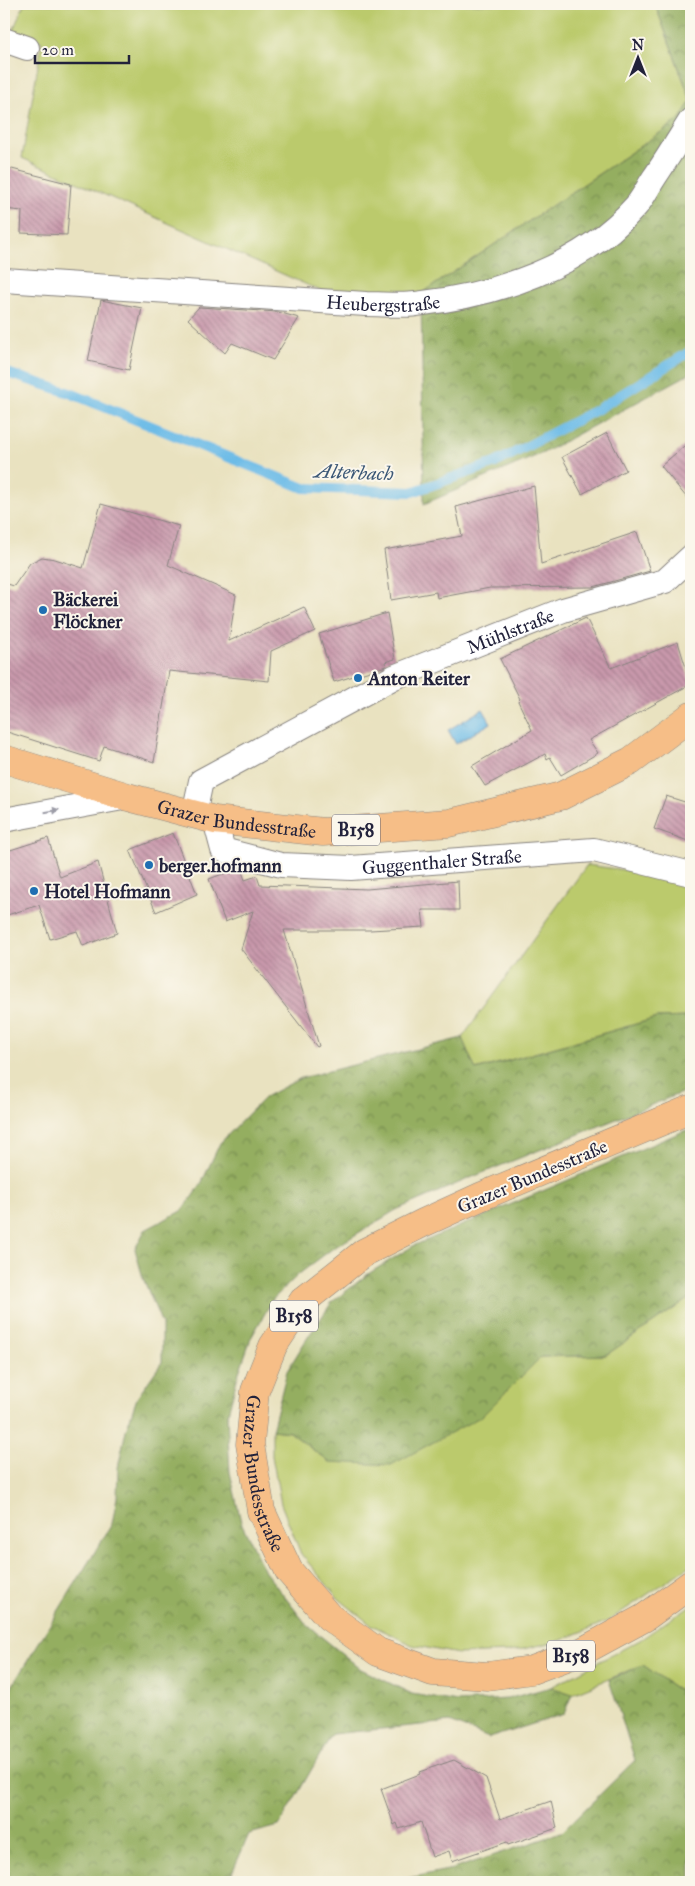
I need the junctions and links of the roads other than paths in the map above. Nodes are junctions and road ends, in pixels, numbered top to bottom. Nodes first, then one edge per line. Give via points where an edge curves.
1 (4, 40) edge
2 (26, 48) dead end
3 (691, 120) edge
4 (4, 280) edge
5 (691, 557) edge
6 (691, 716) edge
7 (4, 759) edge
8 (128, 797) junction
9 (204, 817) junction
10 (4, 820) edge
11 (691, 874) edge
12 (691, 1109) edge
13 (691, 1584) edge

1 - 2 street
3 - 4 street, Heubergstraße via 637,205 614,228 548,270 462,297 414,304 366,304
5 - 9 street, Mühlstraße via 665,581 563,610 394,677 200,781
6 - 9 main road, Grazer Bundesstraße / B158 via 631,761 561,796 449,823 323,832
7 - 8 main road, Grazer Bundesstraße / B158
8 - 9 main road, Grazer Bundesstraße / B158
10 -> 8 street
9 - 11 street, Guggenthaler Straße via 223,850 281,865 351,868 594,850
12 - 13 main road, Grazer Bundesstraße / B158 via 480,1197 365,1252 303,1301 274,1346 255,1391 250,1444 261,1512 289,1570 329,1617 378,1652 433,1672 487,1676 532,1670 584,1651 644,1618

